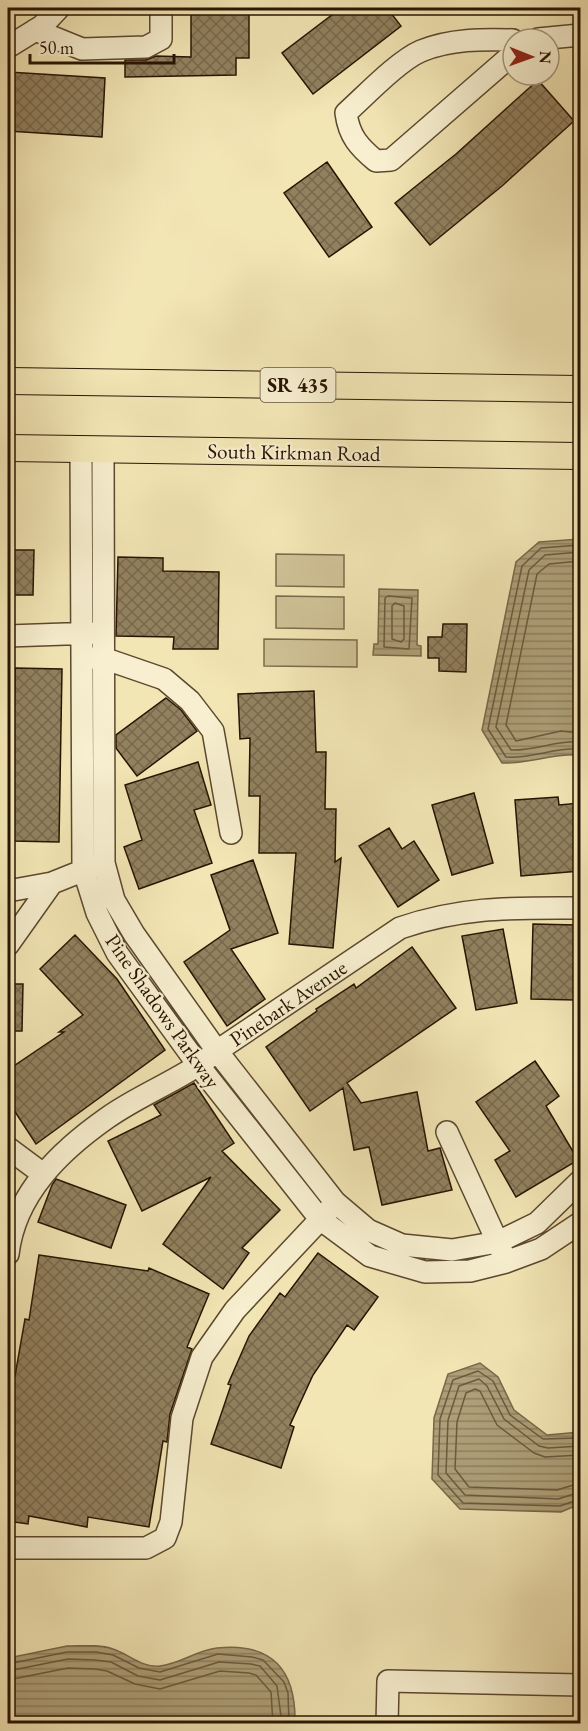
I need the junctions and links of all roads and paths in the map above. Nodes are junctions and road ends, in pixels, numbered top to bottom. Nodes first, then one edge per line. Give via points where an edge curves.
1 (59, 8) edge
2 (161, 8) edge
3 (35, 30) junction
4 (580, 35) edge
5 (561, 37) edge
6 (501, 40) edge
7 (8, 46) edge
8 (501, 64) edge
9 (8, 381) edge
10 (580, 389) edge
11 (8, 448) edge
12 (92, 449) junction
13 (580, 456) edge
14 (104, 633) junction
15 (81, 634) junction
16 (8, 636) edge
17 (81, 658) junction
18 (103, 658) junction
19 (231, 833) dead end
20 (94, 866) junction
21 (52, 883) junction
22 (8, 891) edge
23 (580, 908) edge
24 (8, 945) edge
25 (217, 1051) junction
26 (199, 1066) junction
27 (447, 1132) dead end
28 (8, 1148) edge
29 (43, 1174) junction
30 (580, 1181) edge
31 (335, 1202) junction
32 (320, 1219) junction
33 (580, 1222) edge
34 (498, 1242) junction
35 (8, 1254) edge
36 (506, 1262) junction
37 (8, 1548) edge
38 (580, 1685) edge
39 (387, 1724) edge

1 - 3 street
2 - 3 street via 161,39 146,47 82,48
3 - 7 street
4 - 5 street
6 - 8 street via 453,42 420,51 346,113 348,131 360,149 376,161 391,160
9 - 10 main road, SR 435
11 - 12 main road, South Kirkman Road
12 - 13 main road, South Kirkman Road
12 - 14 street, Pine Shadows Parkway
12 - 15 street, Pine Shadows Parkway
14 - 15 street
14 - 18 street, Pine Shadows Parkway
15 - 16 street
15 - 17 street, Pine Shadows Parkway
17 - 18 street
17 - 20 street, Pine Shadows Parkway
18 - 19 street via 164,679 190,701 213,731
18 - 20 street, Pine Shadows Parkway
20 - 21 street
20 - 25 street, Pine Shadows Parkway via 134,934
20 - 26 street, Pine Shadows Parkway via 97,913 117,953
21 - 22 street
21 - 24 street
23 - 25 street, Pinebark Avenue via 490,908 434,916 400,928
25 - 26 street, Pinebark Avenue
25 - 31 street, Pine Shadows Parkway
26 - 29 street, Pinebark Avenue via 107,1117
26 - 32 street, Pine Shadows Parkway
27 - 34 street
28 - 29 street
29 - 35 street, Pinebark Avenue via 27,1195 10,1238
30 - 34 street, Pine Shadows Parkway via 537,1223
31 - 32 street
31 - 34 street, Pine Shadows Parkway via 368,1230 402,1245 452,1250
32 - 36 street, Pine Shadows Parkway via 370,1256 425,1272 470,1271
32 - 37 street via 235,1310 202,1357 182,1418 171,1521 165,1538 146,1548
33 - 36 street, Pine Shadows Parkway via 541,1249
34 - 36 street
38 - 39 street via 388,1681

